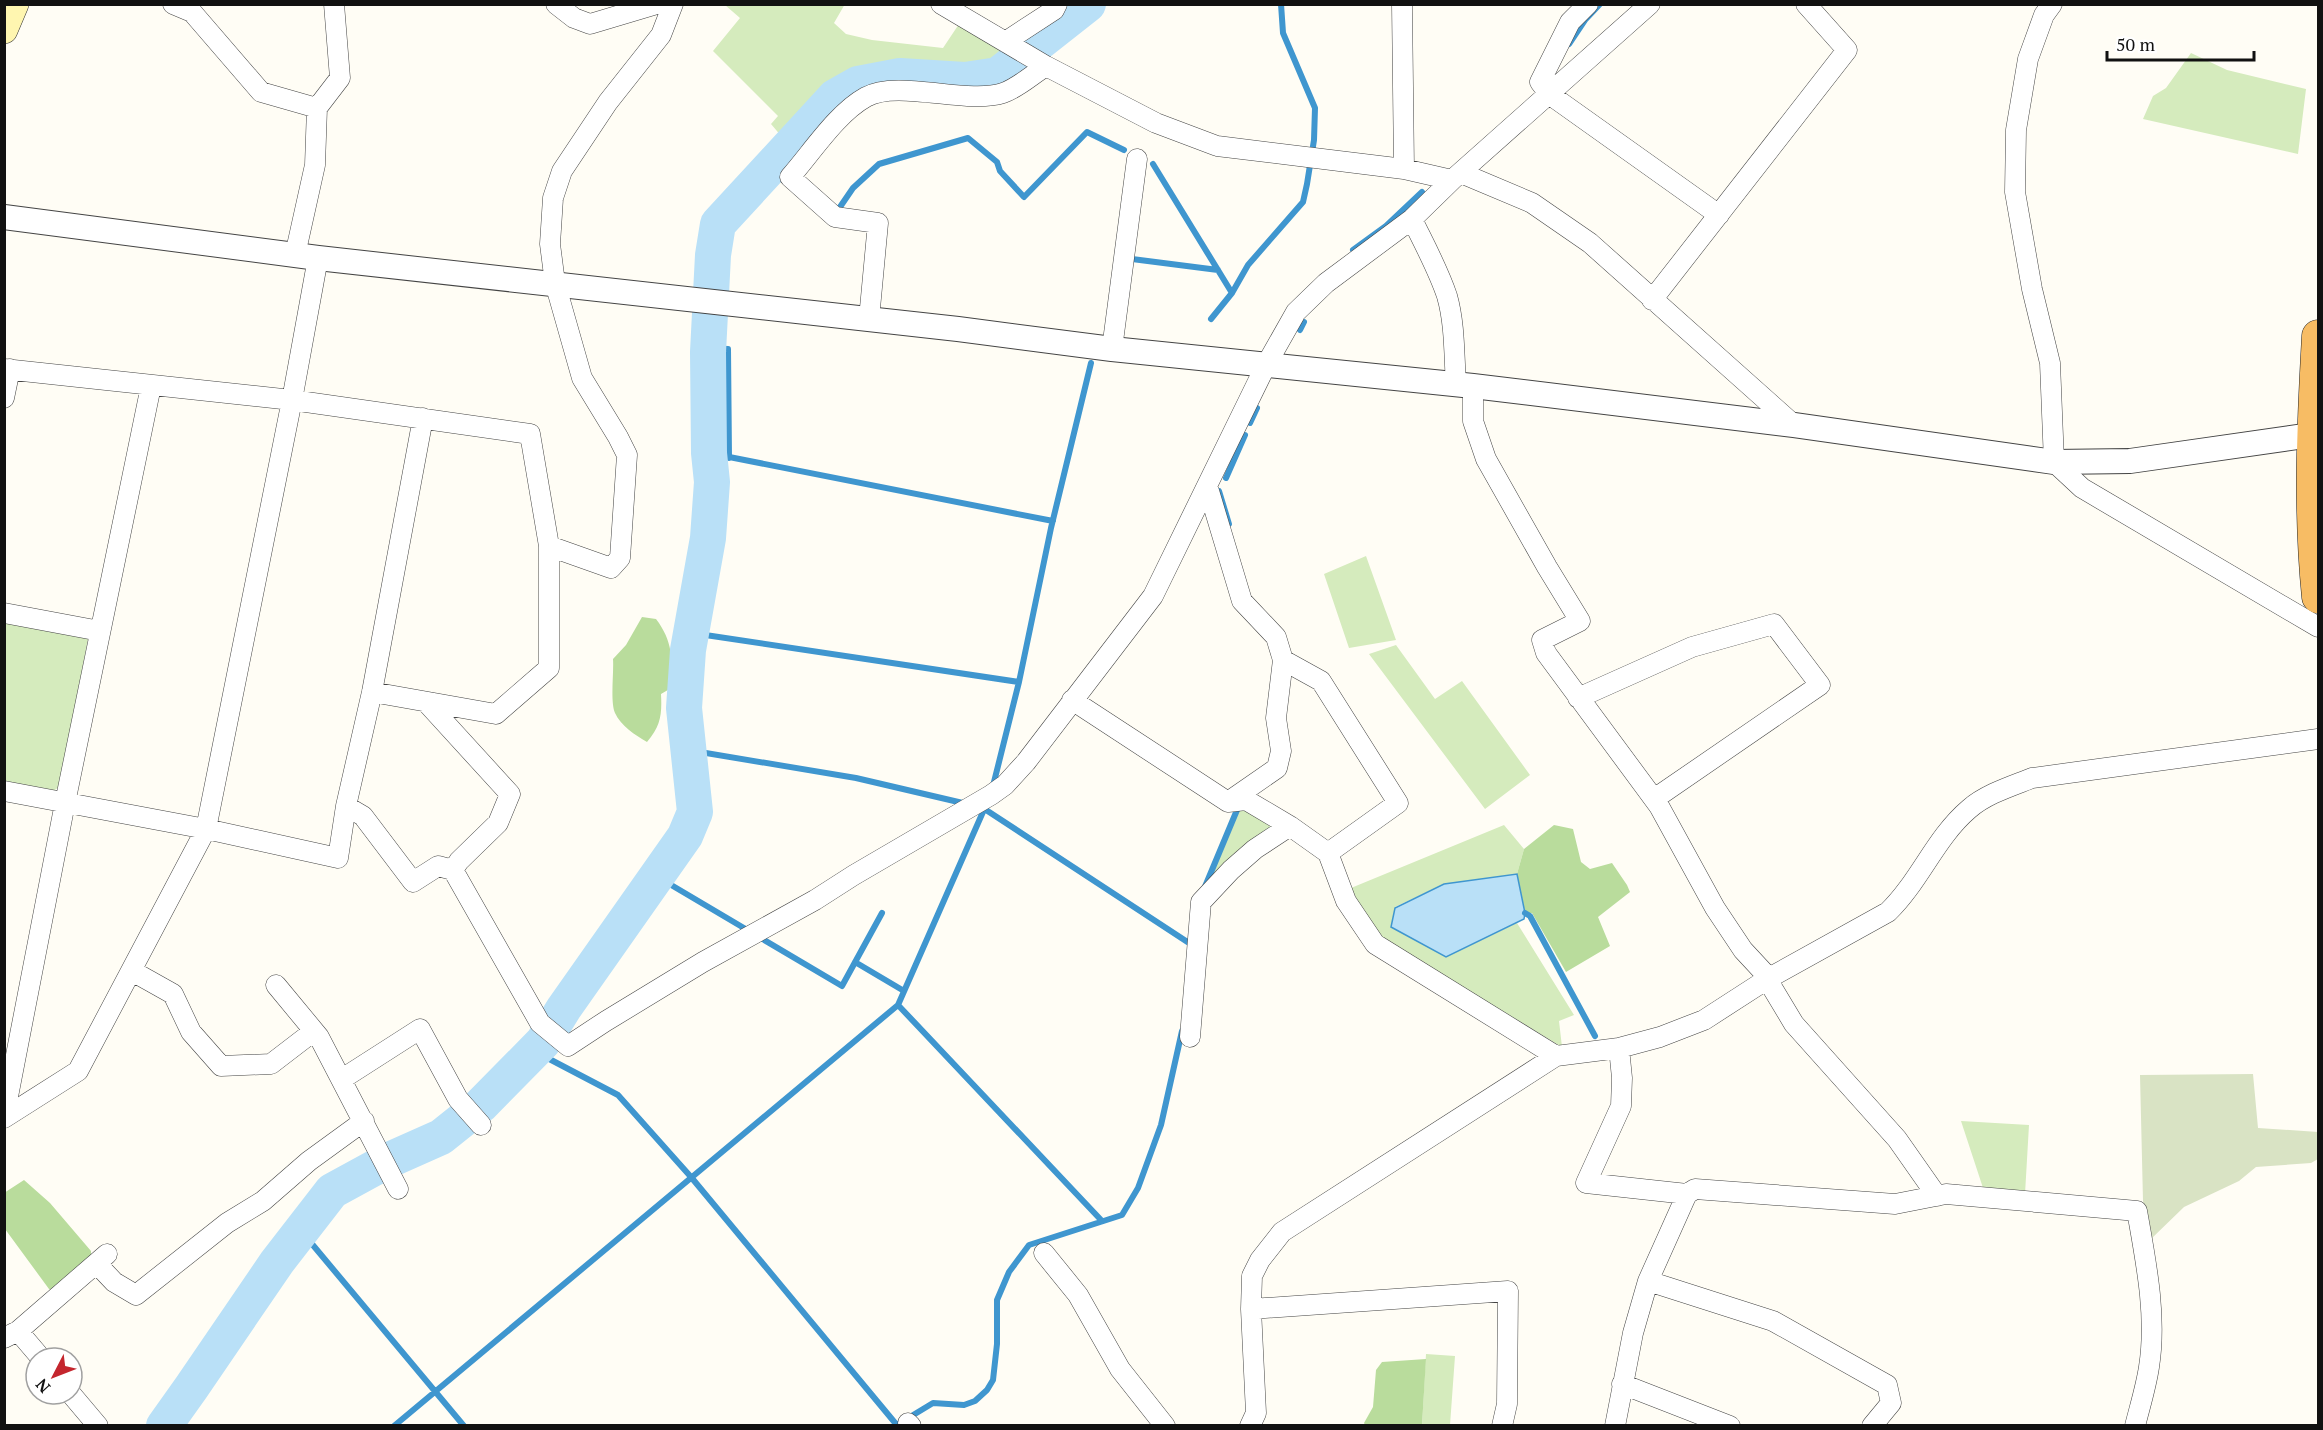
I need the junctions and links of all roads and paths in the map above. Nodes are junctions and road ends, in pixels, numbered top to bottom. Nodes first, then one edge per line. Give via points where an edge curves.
1 (15, 4) edge
2 (173, 4) edge
3 (334, 4) edge
4 (556, 4) edge
5 (657, 4) edge
6 (673, 4) edge
7 (1057, 4) edge
8 (1402, 4) edge
9 (1588, 4) edge
10 (1650, 4) edge
11 (1806, 4) edge
12 (2052, 4) edge
13 (949, 6) edge
14 (193, 8) edge
15 (4, 30) edge
16 (1009, 44) junction
17 (1043, 64) junction
18 (1549, 94) junction
19 (317, 108) junction
20 (1137, 159) dead end
21 (1404, 169) junction
22 (1456, 176) junction
23 (1719, 215) junction
24 (4, 217) edge
25 (1412, 219) junction
26 (307, 256) junction
27 (555, 283) junction
28 (1652, 300) junction
29 (868, 319) junction
30 (2319, 336) edge
31 (1112, 349) junction
32 (1266, 365) junction
33 (7, 369) edge
34 (1465, 385) junction
35 (151, 386) junction
36 (4, 398) edge
37 (292, 400) junction
38 (423, 418) junction
39 (1794, 425) junction
40 (2315, 434) edge
41 (2054, 462) junction
42 (1208, 488) junction
43 (549, 546) junction
44 (2319, 597) edge
45 (4, 613) edge
46 (2319, 627) edge
47 (100, 631) junction
48 (1283, 660) junction
49 (372, 692) junction
50 (1578, 698) junction
51 (1072, 700) junction
52 (426, 702) junction
53 (2319, 739) edge
54 (4, 791) edge
55 (1654, 799) junction
56 (1228, 802) junction
57 (65, 803) junction
58 (346, 806) junction
59 (1290, 826) junction
60 (206, 829) junction
61 (1328, 853) junction
62 (453, 870) junction
63 (132, 971) junction
64 (1768, 979) junction
65 (276, 985) dead end
66 (314, 1031) junction
67 (1190, 1037) dead end
68 (1619, 1048) junction
69 (1556, 1056) junction
70 (342, 1079) junction
71 (4, 1118) edge
72 (364, 1121) junction
73 (481, 1125) dead end
74 (398, 1189) dead end
75 (1687, 1194) junction
76 (1937, 1196) junction
77 (1044, 1253) dead end
78 (1648, 1281) junction
79 (1251, 1310) junction
80 (11, 1334) edge
81 (26, 1346) edge
82 (1622, 1384) junction
83 (81, 1406) edge
84 (98, 1425) edge
85 (1166, 1425) edge
86 (1250, 1425) edge
87 (1502, 1425) edge
88 (1615, 1425) edge
89 (1730, 1425) edge
90 (1872, 1425) edge
91 (2135, 1425) edge

1 - 15 main road
2 - 14 street
3 - 19 street via 340,78
4 - 5 street via 590,24
6 - 27 street via 661,35 608,102 562,171 554,198 551,235
7 - 16 street
8 - 21 street
9 - 18 street via 1570,22 1540,82
10 - 18 street
11 - 23 street via 1847,50
12 - 41 street via 2028,59 2016,130 2015,192 2050,363
13 - 16 street
14 - 19 street via 261,92
16 - 17 street
17 - 21 street via 1156,123 1217,146
17 - 29 street via 1004,92 983,96 885,91 867,96 845,113 790,177 835,217 878,223
18 - 22 street
18 - 23 street
19 - 26 street
20 - 31 street
21 - 22 street
22 - 25 street
22 - 28 street via 1532,203 1590,243
23 - 28 street
24 - 26 street
25 - 32 street via 1326,283 1296,312
25 - 34 street via 1447,297
26 - 27 street
26 - 37 street
27 - 29 street
27 - 43 street via 582,378 627,455 620,558 611,568
28 - 39 street
29 - 31 street
30 - 40 highway
31 - 32 street
32 - 34 street
32 - 42 street
33 - 35 street
33 - 36 street
34 - 39 street
34 - 50 street via 1486,459 1580,621 1542,640 1546,653
35 - 37 street
35 - 47 street
37 - 38 street
37 - 60 street
38 - 43 street via 530,434
38 - 49 street
39 - 41 street
40 - 41 street via 2130,461
40 - 44 highway via 2313,542
41 - 46 street via 2082,488
42 - 48 street via 1242,601 1276,637
42 - 51 street via 1153,596
43 - 52 street via 549,668 496,714
45 - 47 street
47 - 57 street
48 - 56 street via 1276,718 1281,751 1277,768
48 - 61 street via 1321,681 1398,803
49 - 52 street
49 - 58 street
50 - 55 street
50 - 55 street via 1692,647 1774,624 1820,686
51 - 56 street
51 - 62 street via 1005,785 568,1046 540,1023
52 - 62 street via 510,794 498,823
53 - 64 street via 2032,778 2006,788 1970,807 1942,837 1902,899 1888,912
54 - 57 street
55 - 64 street via 1715,908
56 - 59 street via 1246,800
57 - 60 street
57 - 71 street
58 - 60 street via 338,858
58 - 62 street via 363,816 413,882 438,866
59 - 61 street
59 - 67 street via 1193,900
60 - 63 street
61 - 69 street via 1346,901 1376,944
63 - 66 street via 173,994 191,1032 221,1066 271,1064
63 - 71 street via 78,1071
64 - 68 street via 1704,1020
64 - 76 street via 1794,1024 1897,1139
65 - 66 street
66 - 70 street
68 - 69 street
68 - 75 street via 1621,1106 1586,1183
69 - 79 street via 1282,1232 1252,1276
70 - 72 street
70 - 73 street via 420,1029 458,1099
72 - 74 street
72 - 80 street via 136,1295 114,1282 102,1259
75 - 76 street via 1695,1189 1895,1204
75 - 78 street
76 - 91 street via 2137,1211 2150,1280 2151,1309 2149,1366
77 - 85 street via 1078,1295 1119,1369
78 - 82 street
78 - 90 street via 1773,1321 1887,1385 1891,1403
79 - 86 street via 1256,1413
79 - 87 street via 1508,1291 1507,1404
80 - 81 street
82 - 88 street
82 - 89 street
83 - 84 street

